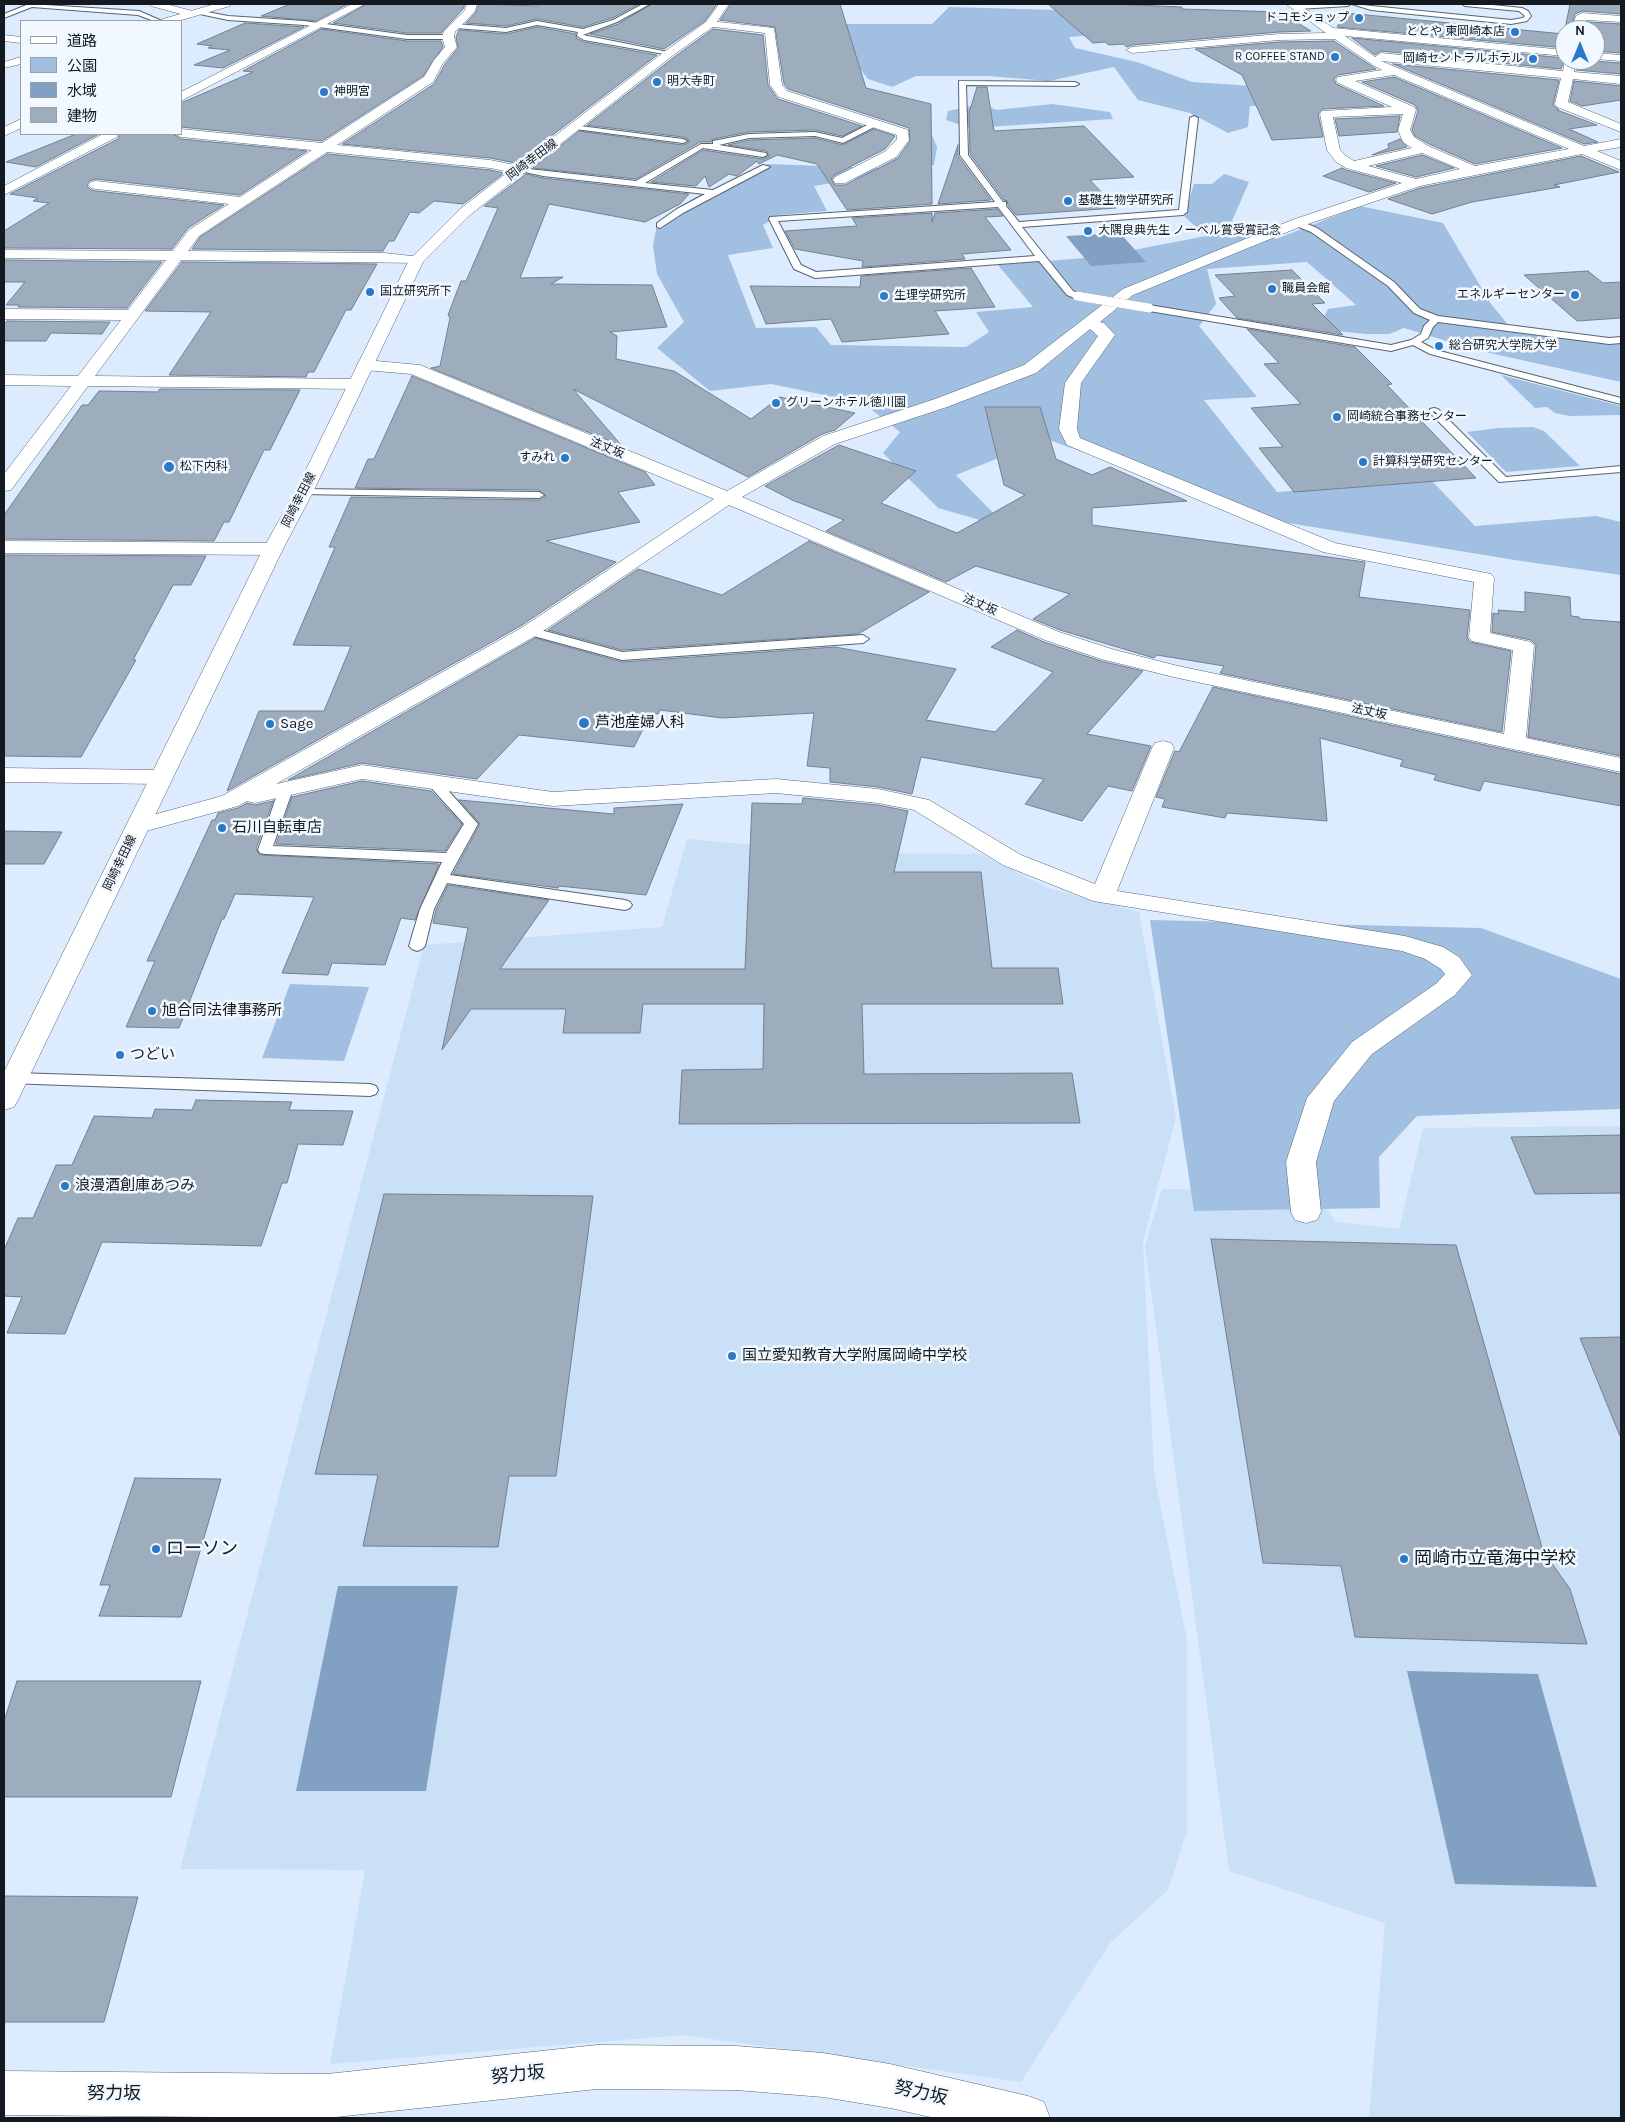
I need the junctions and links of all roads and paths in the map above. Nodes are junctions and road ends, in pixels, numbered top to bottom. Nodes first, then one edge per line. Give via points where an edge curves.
1 (33, 4) edge
2 (155, 4) edge
3 (226, 4) edge
4 (360, 4) edge
5 (472, 4) edge
6 (647, 4) edge
7 (724, 4) edge
8 (1348, 4) edge
9 (1355, 4) edge
10 (1465, 4) edge
11 (1294, 6) edge
12 (195, 13) junction
13 (4, 16) edge
14 (1621, 19) edge
15 (156, 20) edge
16 (170, 20) edge
17 (1581, 20) edge
18 (710, 24) junction
19 (318, 25) junction
20 (456, 26) junction
21 (583, 31) junction
22 (1334, 33) junction
23 (448, 36) junction
24 (4, 38) edge
25 (20, 40) edge
26 (1132, 50) dead end
27 (1555, 52) edge
28 (668, 54) junction
29 (1366, 56) junction
30 (1605, 57) edge
31 (1621, 58) edge
32 (20, 61) edge
33 (4, 65) edge
34 (1569, 70) edge
35 (1395, 71) junction
36 (1568, 75) junction
37 (1600, 78) junction
38 (1621, 80) edge
39 (1075, 84) dead end
40 (1621, 87) edge
41 (182, 97) edge
42 (1410, 110) junction
43 (4, 116) edge
44 (20, 118) edge
45 (1194, 118) dead end
46 (20, 124) edge
47 (876, 124) junction
48 (575, 128) junction
49 (1621, 128) edge
50 (4, 132) edge
51 (182, 133) edge
52 (110, 135) edge
53 (682, 141) dead end
54 (1621, 143) edge
55 (708, 145) junction
56 (328, 148) junction
57 (1423, 149) junction
58 (1583, 150) junction
59 (763, 155) dead end
60 (1351, 165) junction
61 (1621, 166) edge
62 (766, 168) dead end
63 (520, 170) junction
64 (1474, 170) junction
65 (840, 180) dead end
66 (1416, 183) junction
67 (637, 184) junction
68 (96, 185) dead end
69 (4, 191) edge
70 (714, 193) junction
71 (242, 201) junction
72 (1003, 204) junction
73 (1298, 223) junction
74 (660, 225) dead end
75 (1015, 225) junction
76 (4, 254) edge
77 (178, 256) junction
78 (1041, 258) junction
79 (416, 260) junction
80 (4, 314) edge
81 (133, 315) junction
82 (1436, 319) junction
83 (1087, 324) junction
84 (1621, 340) edge
85 (1414, 342) junction
86 (365, 365) junction
87 (4, 380) edge
88 (84, 381) junction
89 (354, 384) junction
90 (1621, 401) edge
91 (1434, 410) dead end
92 (4, 458) edge
93 (24, 458) junction
94 (1621, 469) edge
95 (4, 486) edge
96 (304, 492) junction
97 (539, 495) dead end
98 (728, 498) junction
99 (4, 547) edge
100 (273, 549) junction
101 (530, 631) junction
102 (863, 638) dead end
103 (1514, 742) junction
104 (1163, 748) dead end
105 (1621, 765) edge
106 (4, 775) edge
107 (161, 777) junction
108 (433, 782) junction
109 (286, 789) junction
110 (230, 801) junction
111 (139, 826) junction
112 (451, 858) junction
113 (442, 878) junction
114 (1102, 896) junction
115 (624, 905) dead end
116 (417, 946) dead end
117 (14, 1080) junction
118 (370, 1090) dead end
119 (4, 1100) edge
120 (1306, 1212) dead end
121 (4, 2093) edge
122 (1028, 2118) edge

1 - 13 lane
1 - 15 lane via 138,13
2 - 12 street
3 - 12 street
4 - 19 street
5 - 20 street
6 - 21 lane via 615,21
7 - 18 street, 岡崎幸田線
8 - 11 lane
9 - 10 lane via 1511,22 1525,20 1528,16 1520,9
11 - 22 street
12 - 16 street
12 - 19 lane
14 - 17 street via 1582,16
18 - 28 street, 岡崎幸田線
18 - 47 street via 770,30 776,85 783,94
19 - 23 lane via 408,37
19 - 41 street
20 - 21 lane via 506,30 537,23
20 - 23 street
21 - 28 lane via 579,35 584,38
22 - 26 street
22 - 27 street
22 - 29 street
23 - 56 street via 452,47 438,62 429,79
24 - 25 street
28 - 48 street, 岡崎幸田線
29 - 35 street
29 - 36 street
30 - 31 street
32 - 33 street
34 - 36 street
35 - 42 street via 1342,80
35 - 58 street
36 - 37 street
36 - 49 street via 1562,104
37 - 38 street
37 - 40 street
39 - 72 lane via 962,83 964,154
42 - 57 street via 1404,130 1408,139
42 - 60 street via 1326,114 1334,150
43 - 44 street
45 - 75 lane via 1183,212
46 - 50 street
47 - 55 lane via 843,141 814,134 749,136
47 - 65 street via 903,133 903,140 892,154
48 - 53 lane
48 - 63 street, 岡崎幸田線
51 - 56 street
52 - 69 street
54 - 58 street
55 - 59 lane
55 - 67 lane
56 - 63 street via 490,164
56 - 71 street
57 - 60 street
57 - 64 street
58 - 61 street
58 - 64 street
60 - 66 street
62 - 70 lane
63 - 67 lane
63 - 79 street, 岡崎幸田線 via 465,212
64 - 66 street
66 - 73 street
67 - 70 lane
68 - 71 street
70 - 74 lane
71 - 77 street via 194,234
72 - 75 lane
72 - 78 lane via 772,219 797,267 814,274
73 - 82 lane via 1314,230 1391,284 1417,311
73 - 83 street via 1128,292
75 - 78 lane
76 - 77 street
77 - 79 street
77 - 81 street
78 - 85 lane, bridge via 1070,294 1077,296 1391,348
79 - 86 street, 岡崎幸田線
80 - 81 street
81 - 88 street
82 - 84 lane
82 - 85 lane via 1424,336
83 - 98 street via 1030,369 829,440
83 - 103 street via 1098,326 1107,335 1074,383 1068,429 1072,441 1330,548 1484,578 1479,637 1524,646
85 - 90 lane via 1433,352
86 - 89 street, 岡崎幸田線
86 - 98 street, 法丈坂 via 414,369
87 - 88 street
88 - 89 street
88 - 93 street
89 - 96 street, 岡崎幸田線
91 - 94 lane via 1503,480
92 - 93 street
93 - 95 street
96 - 97 lane
96 - 100 street, 岡崎幸田線
98 - 101 street
98 - 103 street, 法丈坂 via 1052,636 1108,655
99 - 100 street
100 - 107 street, 岡崎幸田線
101 - 102 lane via 622,656
101 - 110 street
103 - 105 street, 法丈坂
104 - 114 street
106 - 107 street
107 - 111 street, 岡崎幸田線
108 - 109 street via 362,772
108 - 112 lane via 471,824
108 - 114 street via 553,799 776,786 878,796 921,805 1012,860
109 - 110 street
109 - 112 lane via 265,850
110 - 111 street
111 - 117 street, 岡崎幸田線
112 - 113 lane
113 - 115 lane
113 - 116 lane
114 - 120 street via 1405,944 1434,953 1459,975 1446,989 1362,1048 1321,1098 1301,1162
117 - 118 lane
117 - 119 street, 岡崎幸田線
121 - 122 street, 努力坂 via 326,2096 597,2067 736,2068 823,2075 890,2086

